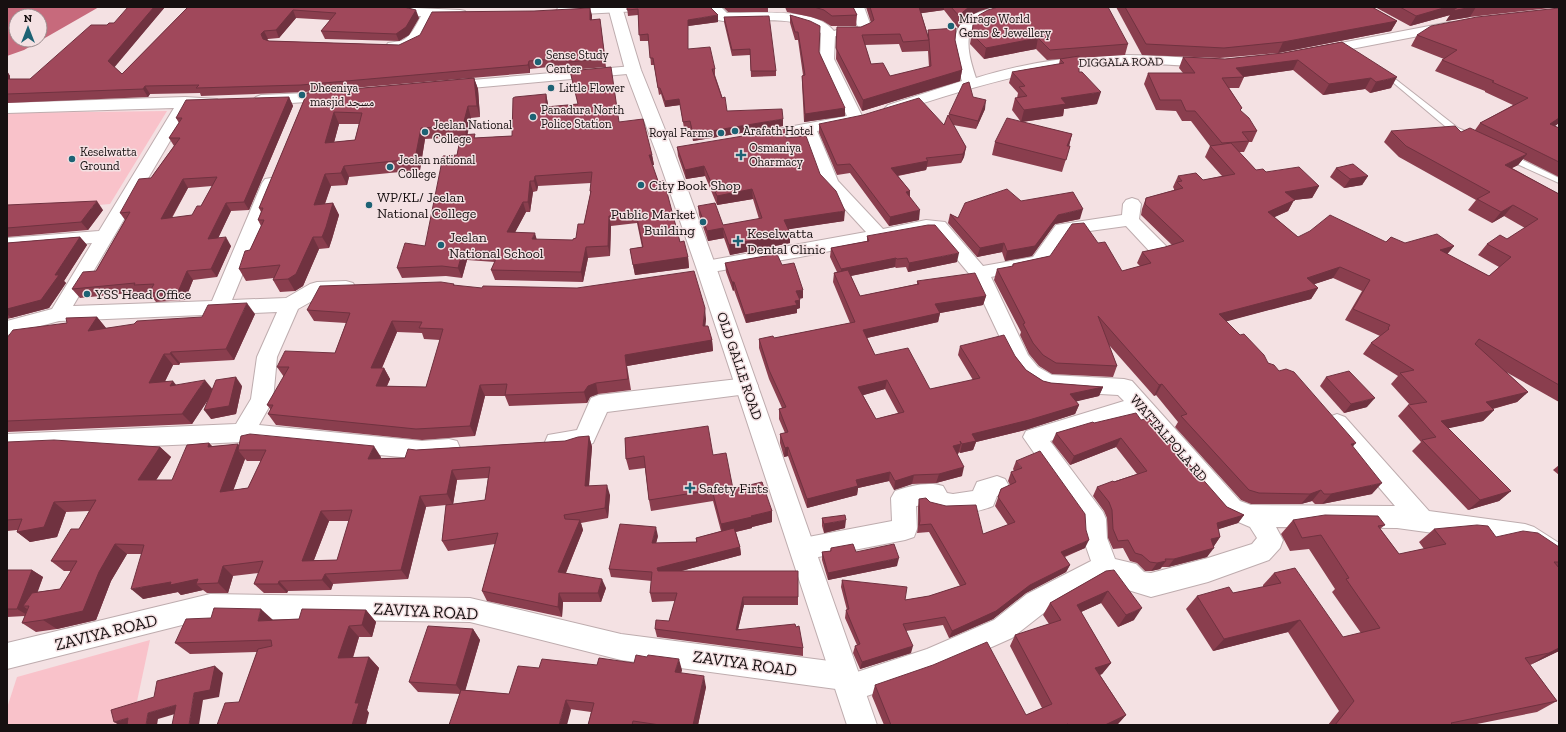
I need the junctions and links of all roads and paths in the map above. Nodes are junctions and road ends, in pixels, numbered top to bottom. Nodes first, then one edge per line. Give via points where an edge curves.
1 (401, 7) edge
2 (640, 7) edge
3 (714, 7) edge
4 (857, 7) edge
5 (1001, 7) edge
6 (616, 8) edge
7 (547, 12) edge
8 (429, 14) junction
9 (474, 14) edge
10 (1393, 24) edge
11 (1463, 24) edge
12 (828, 32) junction
13 (1411, 34) junction
14 (379, 46) edge
15 (1129, 47) edge
16 (1309, 53) edge
17 (1136, 60) junction
18 (1227, 63) edge
19 (1379, 68) edge
20 (633, 70) junction
21 (970, 83) junction
22 (438, 87) edge
23 (344, 96) edge
24 (185, 102) junction
25 (7, 108) edge
26 (856, 120) junction
27 (808, 128) junction
28 (1468, 136) edge
29 (746, 140) edge
30 (1500, 152) edge
31 (276, 171) edge
32 (1559, 181) edge
33 (879, 235) junction
34 (106, 236) junction
35 (7, 244) edge
36 (1160, 251) edge
37 (702, 272) junction
38 (979, 273) junction
39 (362, 287) edge
40 (290, 304) junction
41 (219, 307) junction
42 (59, 314) junction
43 (15, 325) edge
44 (7, 349) edge
45 (747, 386) junction
46 (1140, 404) junction
47 (1322, 406) edge
48 (243, 433) junction
49 (7, 443) edge
50 (538, 443) edge
51 (468, 447) edge
52 (997, 486) dead end
53 (1257, 516) junction
54 (1422, 520) junction
55 (803, 548) junction
56 (1559, 557) edge
57 (1106, 569) junction
58 (7, 656) edge
59 (847, 682) junction
60 (862, 725) edge

1 - 8 street via 412,12
2 - 6 street
3 - 12 street via 723,17 784,16 807,22
4 - 12 street via 865,29 859,32
5 - 21 street via 1000,10 972,20 965,27 961,38
6 - 7 street
6 - 20 highway, OLD GALLE ROAD
8 - 9 street
8 - 14 street via 416,39 402,47
10 - 13 street
11 - 13 street
12 - 26 street via 827,58
13 - 16 street via 1351,48
15 - 17 street
17 - 18 street, DIGGALA ROAD
17 - 21 street, DIGGALA ROAD via 1082,61 1005,73
19 - 28 lane via 1455,130
20 - 22 street
20 - 37 highway, OLD GALLE ROAD via 673,151
21 - 26 street, DIGGALA ROAD
23 - 24 street via 302,106 237,101
24 - 25 street
24 - 34 street
26 - 27 street, DIGGALA ROAD
27 - 29 street, DIGGALA ROAD
27 - 33 street via 830,183
30 - 32 lane
31 - 41 street
33 - 37 street, WATTALPOLA RD
33 - 38 street, WATTALPOLA RD via 939,226
34 - 35 street
34 - 42 street
36 - 38 street via 1131,212 1062,229 1039,262
37 - 45 highway, OLD GALLE ROAD
38 - 46 street, WATTALPOLA RD via 1020,359 1031,373 1048,383 1124,387
39 - 40 street via 317,289
40 - 41 street
40 - 48 street via 268,358 262,400
41 - 42 street
42 - 43 street
43 - 44 street
45 - 50 street via 599,404 585,437
45 - 55 highway, OLD GALLE ROAD
46 - 53 street, WATTALPOLA RD via 1231,508 1249,516
46 - 57 street via 1034,437 1094,519 1095,538
47 - 54 street
48 - 49 street
48 - 51 street via 422,450
52 - 55 street via 985,490 985,499 953,504 936,502 935,493 903,498 905,529
53 - 54 street, WATTALPOLA RD via 1397,517
53 - 57 street via 1271,540 1260,552 1208,570 1151,585 1137,582 1127,572
54 - 56 street, WATTALPOLA RD via 1525,535
55 - 59 highway, OLD GALLE ROAD
57 - 59 street via 1093,572 1036,603 1003,629 929,662
58 - 59 street, ZAVIYA ROAD via 210,606 470,610 621,647
59 - 60 highway, OLD GALLE ROAD

